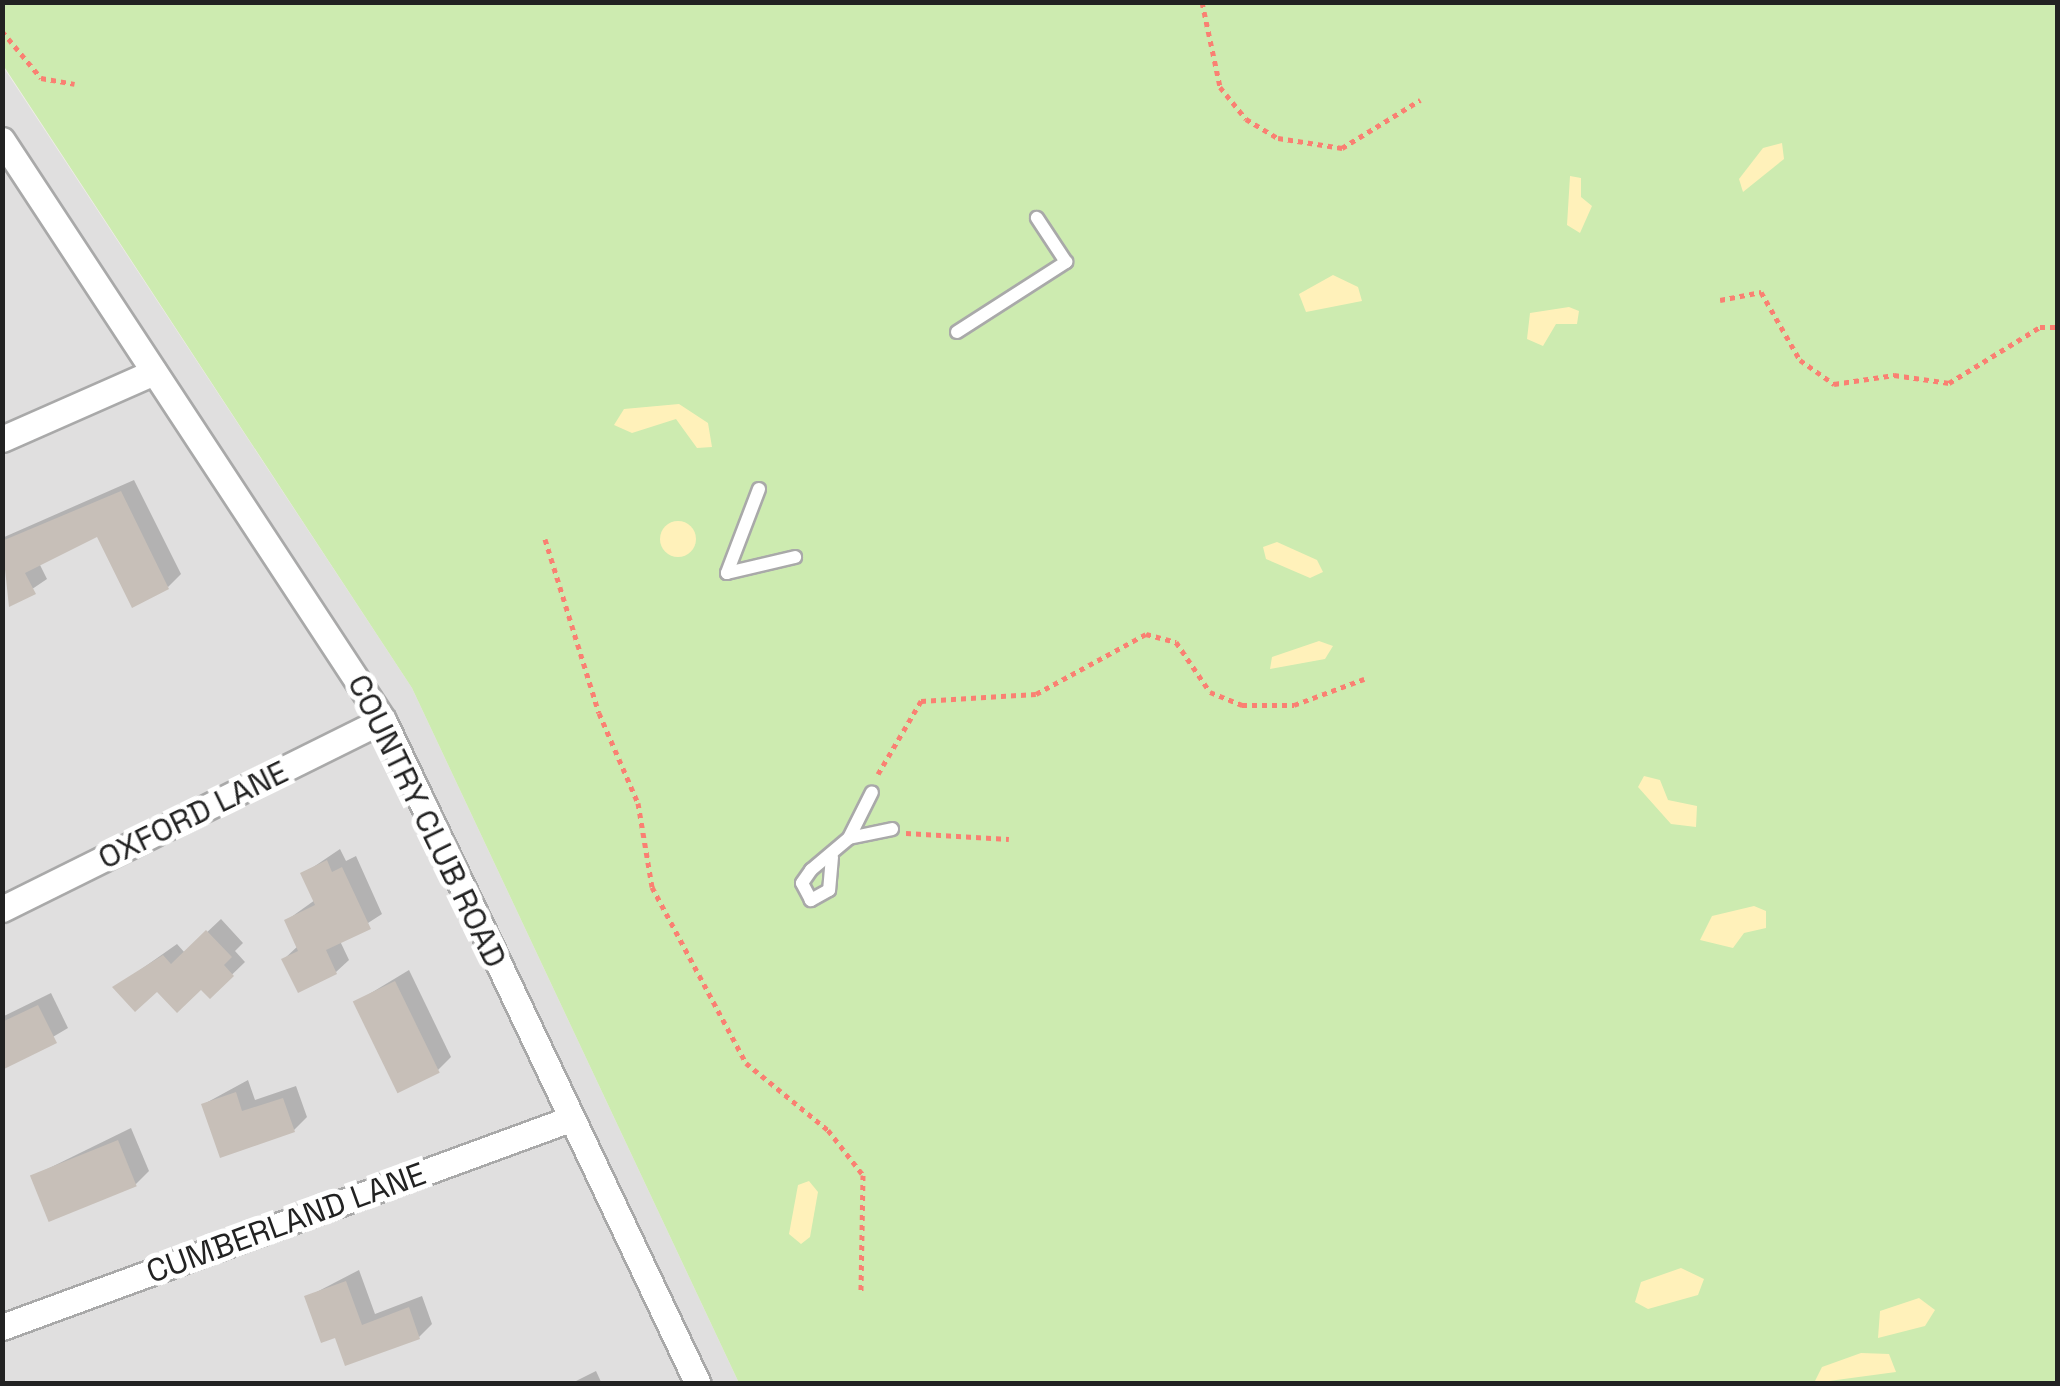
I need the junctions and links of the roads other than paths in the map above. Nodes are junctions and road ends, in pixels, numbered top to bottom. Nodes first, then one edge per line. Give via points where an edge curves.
1 (2, 140) edge
2 (1037, 218) dead end
3 (957, 332) dead end
4 (154, 372) junction
5 (2, 439) edge
6 (759, 489) dead end
7 (795, 557) dead end
8 (383, 720) junction
9 (872, 792) road end
10 (892, 829) road end
11 (849, 838) junction
12 (832, 858) dead end
13 (2, 909) edge
14 (570, 1119) junction
15 (2, 1327) edge
16 (698, 1384) edge

1 - 4 street, COUNTRY CLUB ROAD
2 - 3 lane via 1066,262
4 - 5 street
4 - 8 street, COUNTRY CLUB ROAD
6 - 7 lane via 727,573
8 - 13 street, OXFORD LANE
8 - 14 street, COUNTRY CLUB ROAD
9 - 11 lane
10 - 11 lane
11 - 12 lane
14 - 15 street, CUMBERLAND LANE
14 - 16 street, COUNTRY CLUB ROAD

